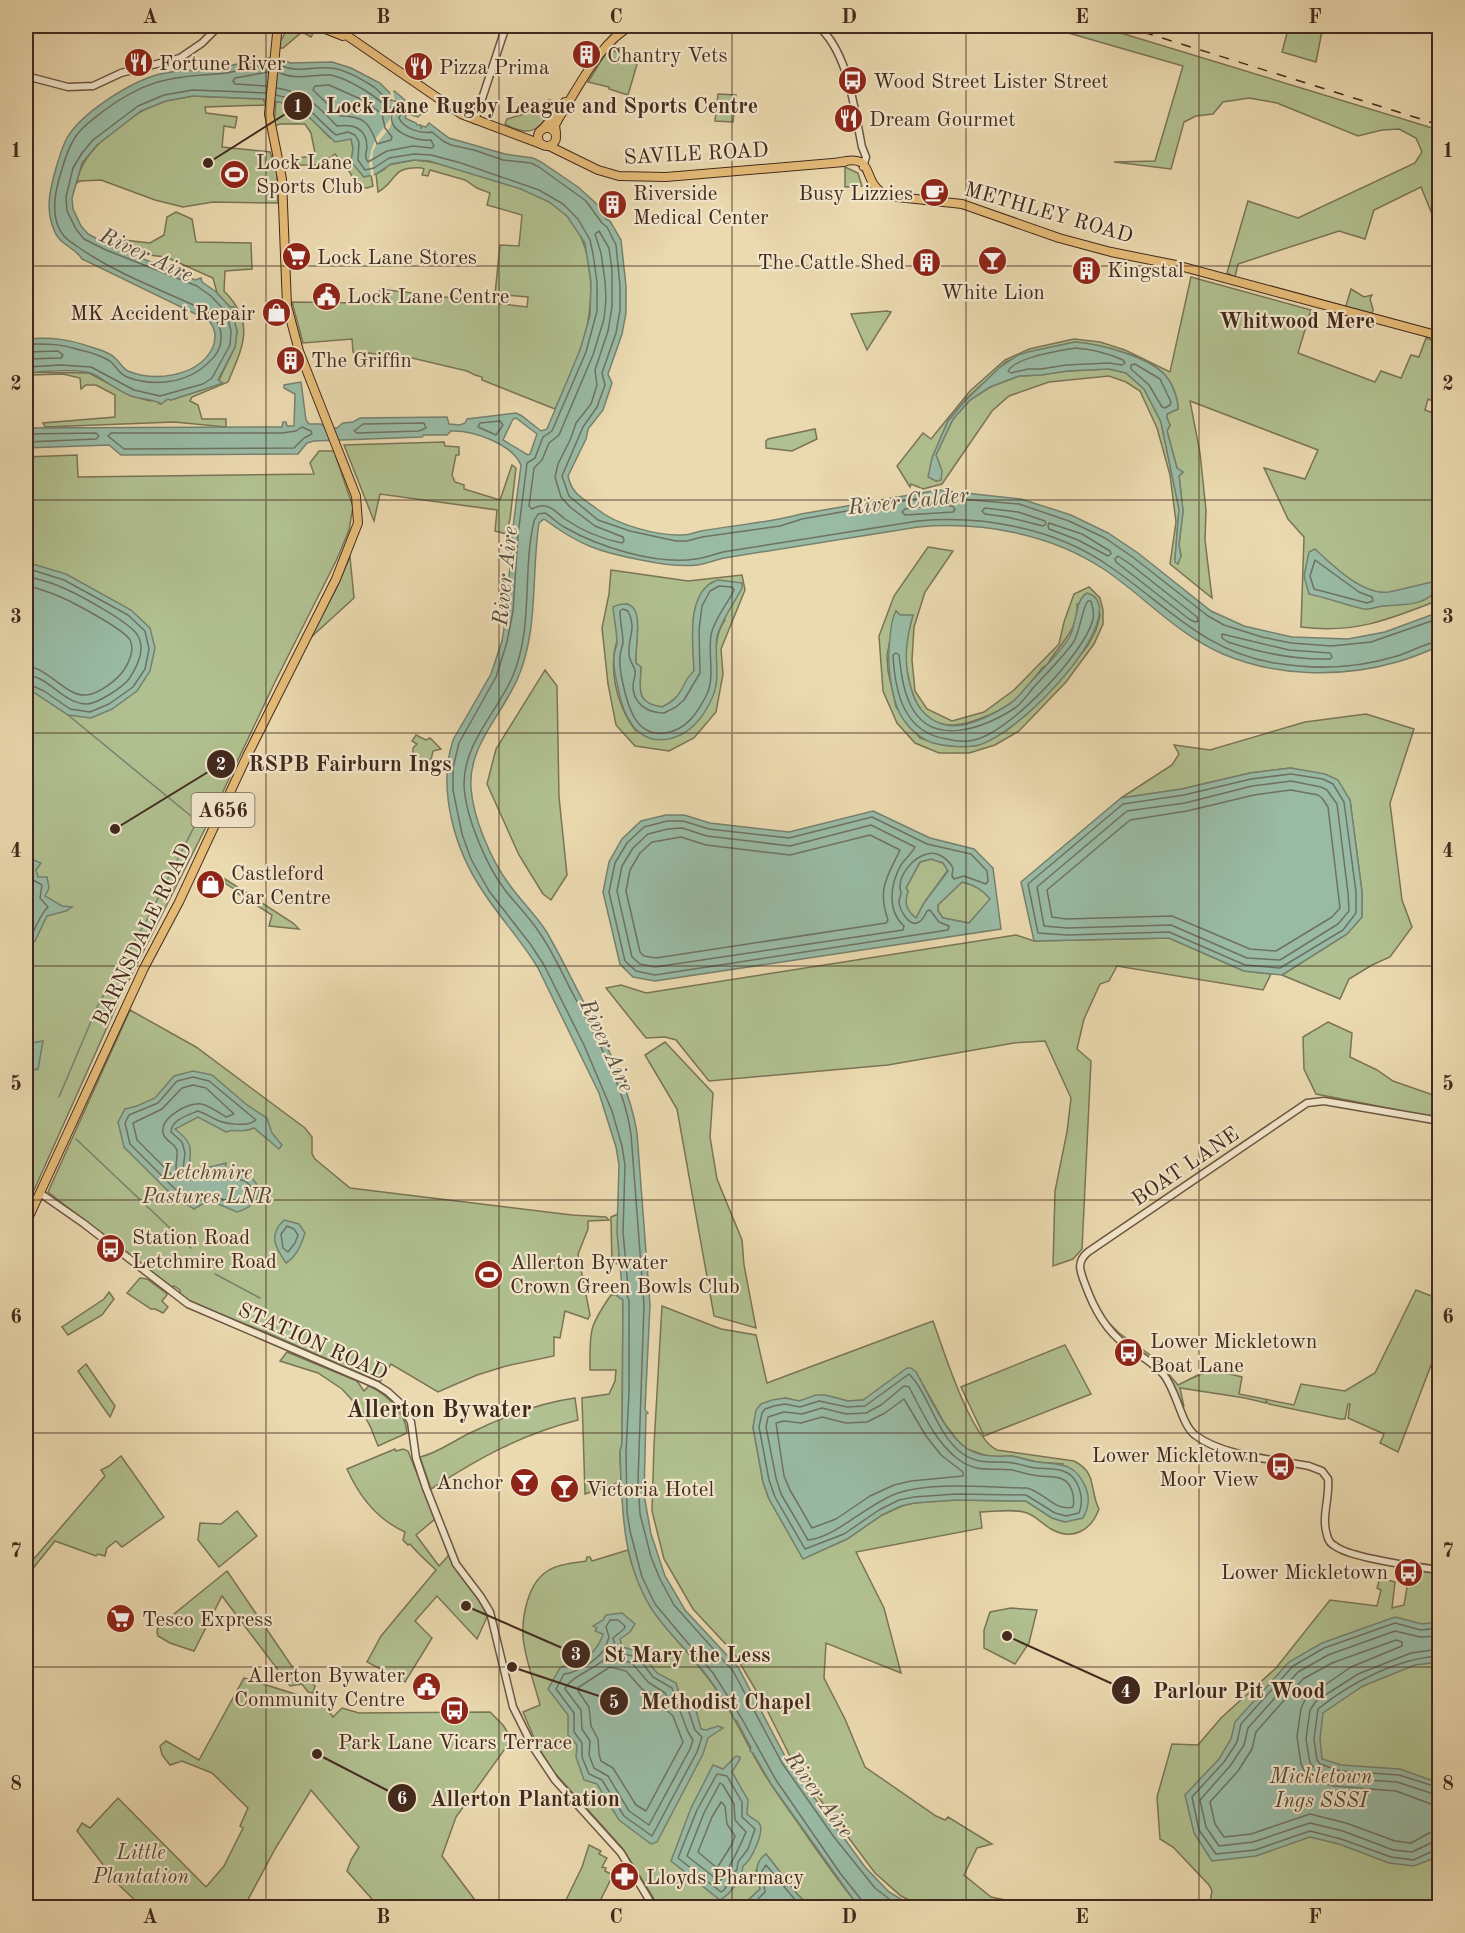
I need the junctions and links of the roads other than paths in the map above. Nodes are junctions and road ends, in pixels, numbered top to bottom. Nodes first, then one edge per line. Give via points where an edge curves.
1 (219, 26) edge
2 (283, 26) edge
3 (318, 26) edge
4 (333, 26) edge
5 (506, 26) edge
6 (629, 26) edge
7 (818, 26) edge
8 (276, 30) edge
9 (350, 39) junction
10 (26, 76) edge
11 (579, 88) junction
12 (475, 120) junction
13 (541, 131) junction
14 (556, 136) junction
15 (528, 139) junction
16 (545, 145) junction
17 (560, 150) junction
18 (863, 166) junction
19 (1440, 336) edge
20 (1440, 1121) edge
21 (40, 1193) junction
22 (26, 1223) edge
23 (1440, 1570) edge
24 (654, 1908) edge

1 - 10 street via 202,44 180,58 121,73 93,86 68,87
2 - 8 main road, A656
3 - 9 main road
4 - 9 main road
5 - 12 street
6 - 11 main road via 609,41
7 - 18 street via 830,39 849,84
8 - 21 main road, BARNSDALE ROAD / A656 via 269,114 282,179 287,306 304,363 358,504 358,523 347,555 144,968
9 - 12 main road, SAVILE ROAD via 437,99
11 - 13 main road
11 - 14 main road via 555,125
12 - 15 main road, SAVILE ROAD
13 - 14 main road via 552,129
13 - 15 main road
13 - 16 main road via 538,139
14 - 16 main road via 554,144
14 - 17 main road
15 - 16 main road, SAVILE ROAD
16 - 17 main road, SAVILE ROAD
17 - 18 main road, SAVILE ROAD via 619,176 666,177 856,159
18 - 19 main road, METHLEY ROAD via 878,191 888,196 962,204 1059,238
20 - 23 street, BOAT LANE via 1314,1101 1088,1252 1080,1262 1098,1316 1117,1338 1163,1374 1191,1433 1240,1454 1322,1471 1328,1484 1326,1534 1335,1547
21 - 22 main road, BARNSDALE ROAD / A656
21 - 24 street, STATION ROAD via 188,1304 377,1385 393,1396 411,1422 416,1458 456,1564 486,1604 513,1707 537,1755 621,1853

